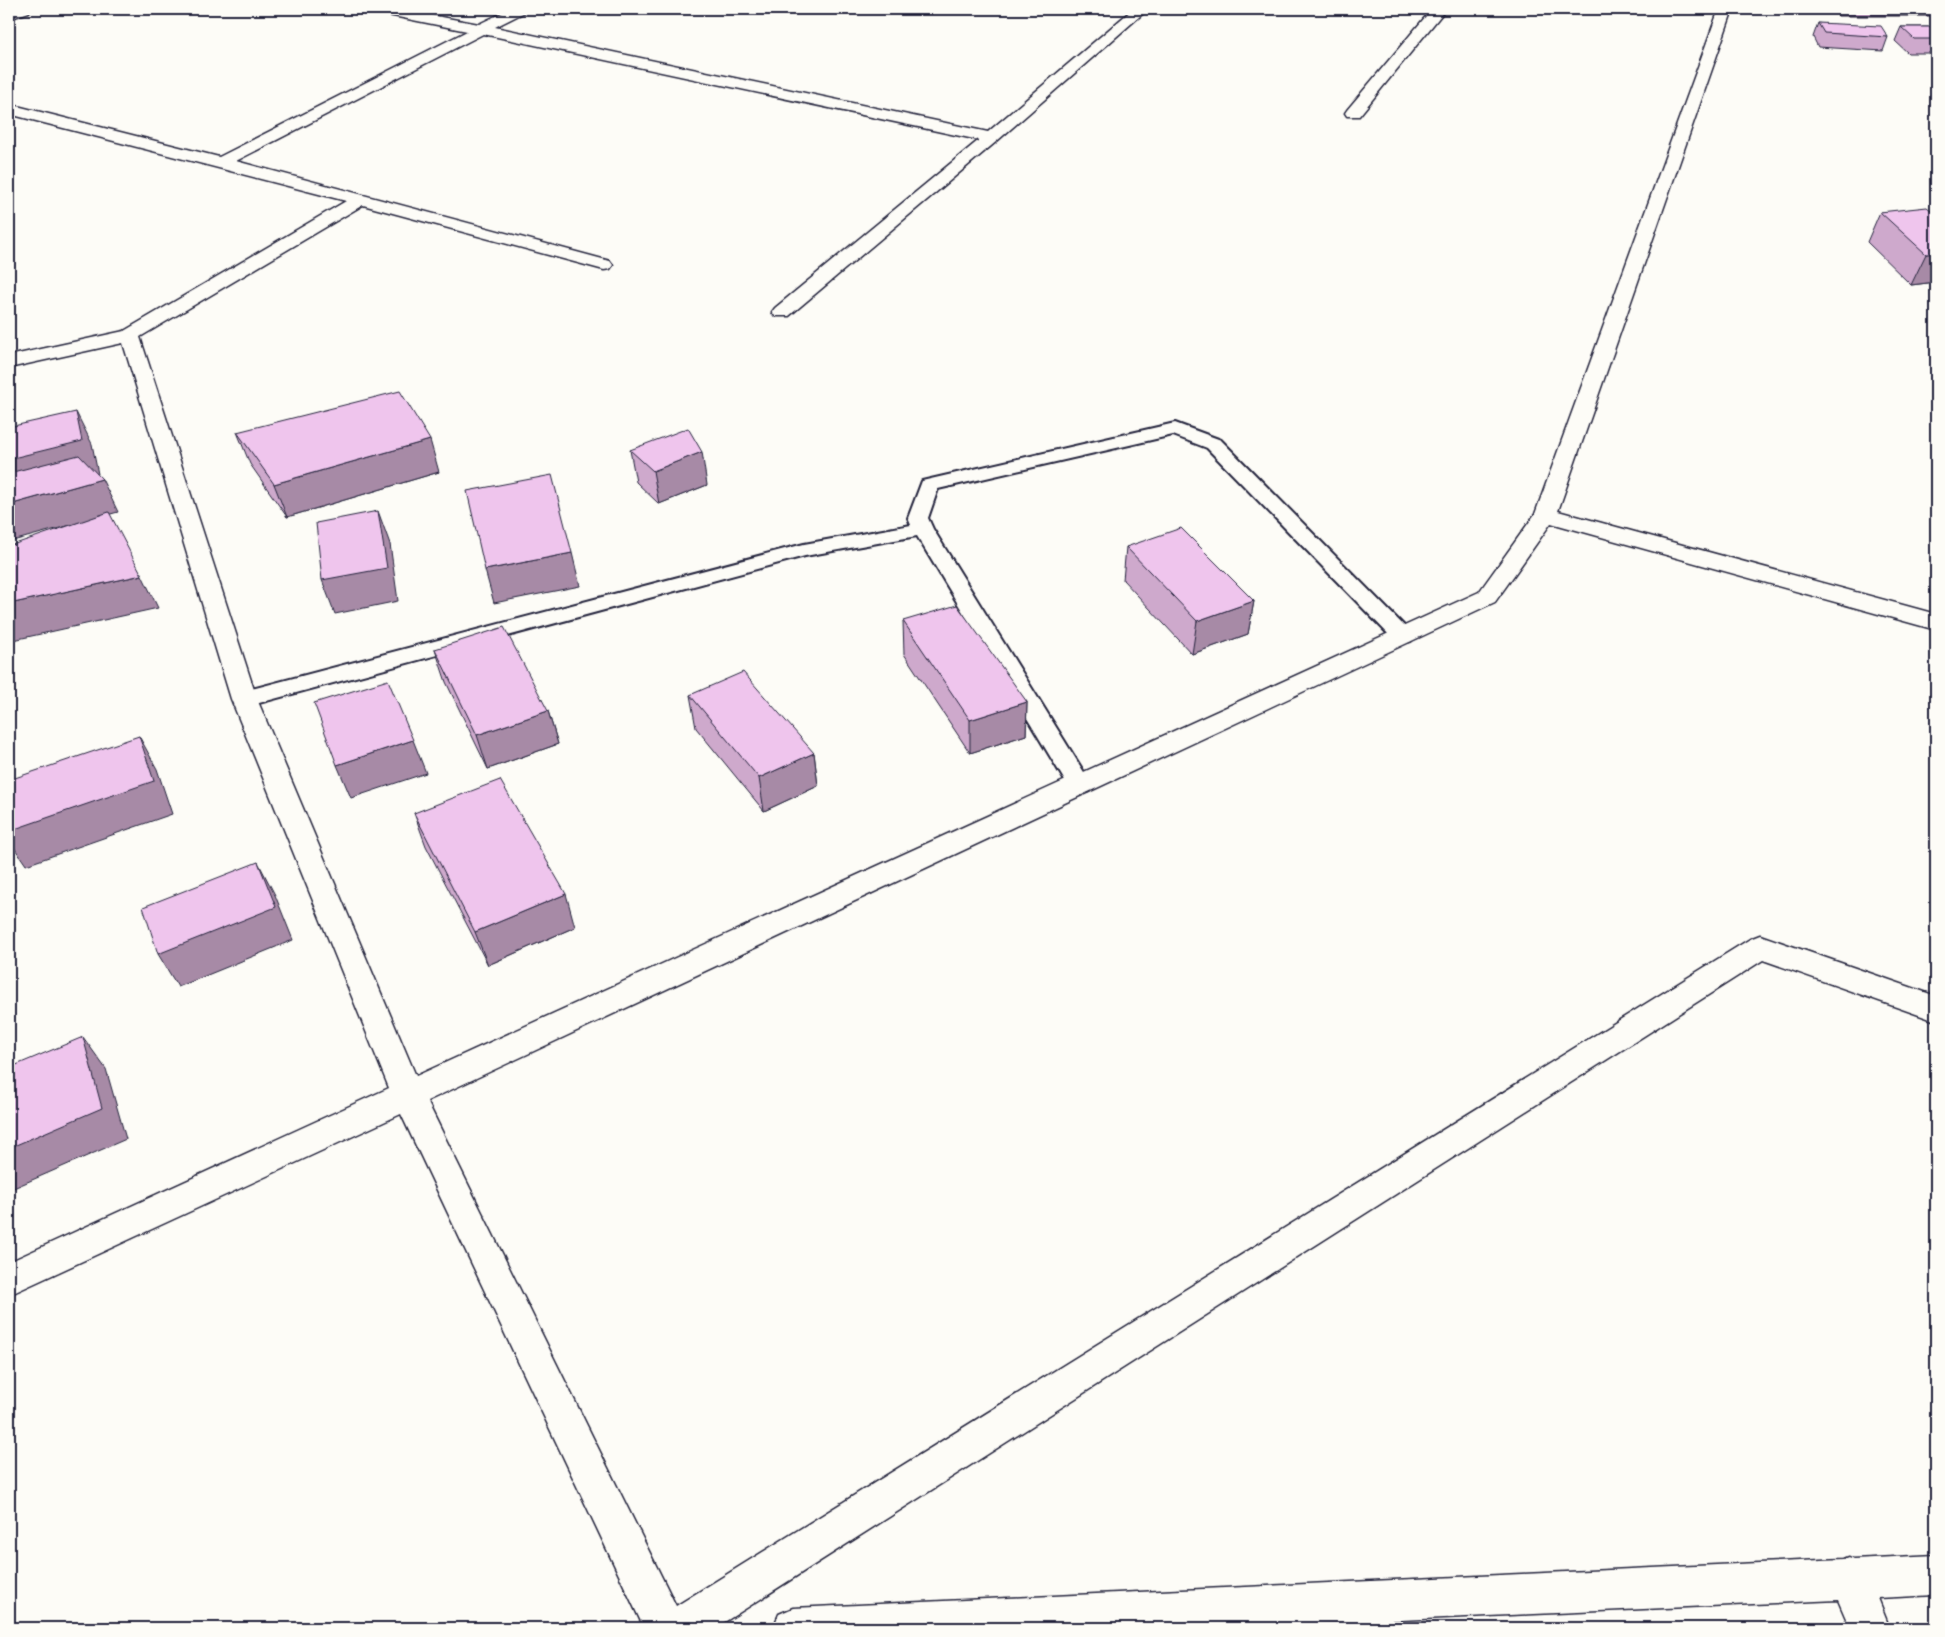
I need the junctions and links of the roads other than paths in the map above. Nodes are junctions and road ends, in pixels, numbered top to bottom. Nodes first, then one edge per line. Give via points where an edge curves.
1 (24, 9) edge
2 (378, 9) edge
3 (520, 9) edge
4 (1141, 9) edge
5 (1439, 9) edge
6 (1726, 9) edge
7 (9, 15) edge
8 (481, 29) junction
9 (9, 109) edge
10 (1353, 114) dead end
11 (991, 138) junction
12 (221, 162) junction
13 (360, 200) junction
14 (604, 265) dead end
15 (782, 312) dead end
16 (130, 335) junction
17 (9, 362) edge
18 (1546, 516) junction
19 (923, 530) junction
20 (1936, 622) edge
21 (1403, 636) junction
22 (244, 699) junction
23 (1080, 785) junction
24 (1936, 1009) edge
25 (408, 1095) junction
26 (9, 1279) edge
27 (1936, 1575) edge
28 (1849, 1578) junction
29 (665, 1628) edge
30 (678, 1628) edge
31 (793, 1628) edge
32 (1870, 1628) edge

1 - 7 street
2 - 8 street
3 - 8 street
4 - 11 street
5 - 10 street
6 - 18 street
8 - 11 street
8 - 12 street
9 - 12 street
11 - 15 street
12 - 13 street
13 - 14 street
13 - 16 street
16 - 17 street
16 - 22 street
18 - 20 street
18 - 21 street via 1487,597
19 - 21 lane via 918,518 930,485 1175,429 1214,444
19 - 22 lane via 804,550
19 - 23 lane
21 - 23 street
22 - 25 street
23 - 25 street
24 - 30 street via 1760,947
25 - 26 street
25 - 29 street
27 - 28 street
28 - 31 street
28 - 32 street

